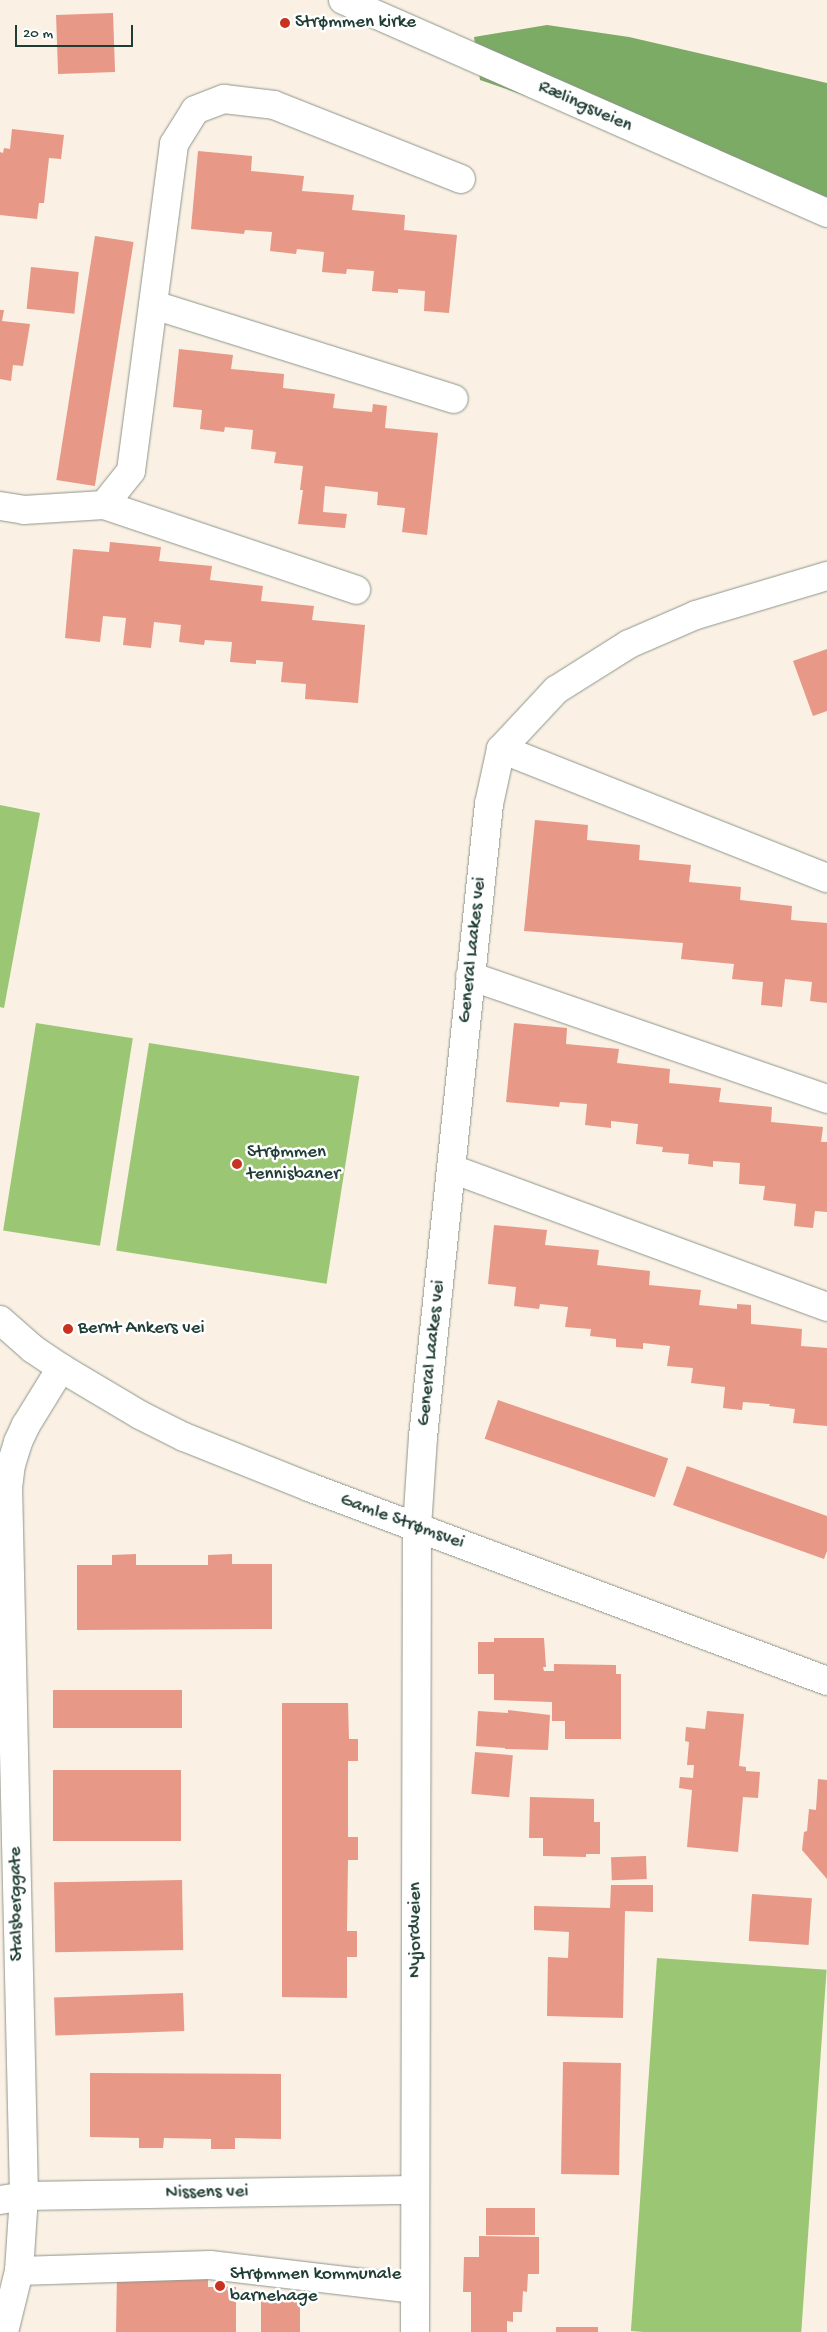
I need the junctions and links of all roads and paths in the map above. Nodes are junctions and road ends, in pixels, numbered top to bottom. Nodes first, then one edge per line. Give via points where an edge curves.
1 (342, 0) edge
2 (461, 179) dead end
3 (827, 213) edge
4 (154, 306) junction
5 (454, 399) dead end
6 (104, 505) junction
7 (0, 506) edge
8 (827, 576) edge
9 (356, 590) dead end
10 (501, 749) junction
11 (827, 878) edge
12 (470, 976) junction
13 (827, 1099) edge
14 (452, 1169) junction
15 (827, 1307) edge
16 (0, 1320) edge
17 (61, 1368) junction
18 (417, 1527) junction
19 (827, 1681) edge
20 (414, 2190) junction
21 (12, 2198) edge
22 (19, 2271) junction
23 (415, 2288) junction
24 (4, 2332) edge
25 (415, 2332) edge

1 - 3 street, Rælingsveien
2 - 4 street via 274,105 224,99 195,110 174,144
4 - 5 street
4 - 6 street via 131,472
6 - 7 street via 24,510
6 - 9 street
8 - 10 street, General Laakes vei via 696,614 629,644 556,690
10 - 11 street
10 - 12 street, General Laakes vei via 488,804
12 - 13 street
12 - 14 street, General Laakes vei
14 - 15 street
14 - 18 street, General Laakes vei via 423,1437
16 - 17 street, Gamle Strømsvei
17 - 18 street, Gamle Strømsvei via 184,1437
17 - 21 street, Stalsberggate via 22,1433 11,1466 8,1488
18 - 19 street, Gamle Strømsvei
18 - 20 street, Nyjordveien
20 - 21 street, Nissens vei
20 - 23 street, Nyjordveien
21 - 22 street, Stalsberggate
22 - 23 street via 210,2265
22 - 24 street, Stalsberggate
23 - 25 street, Nyjordveien

